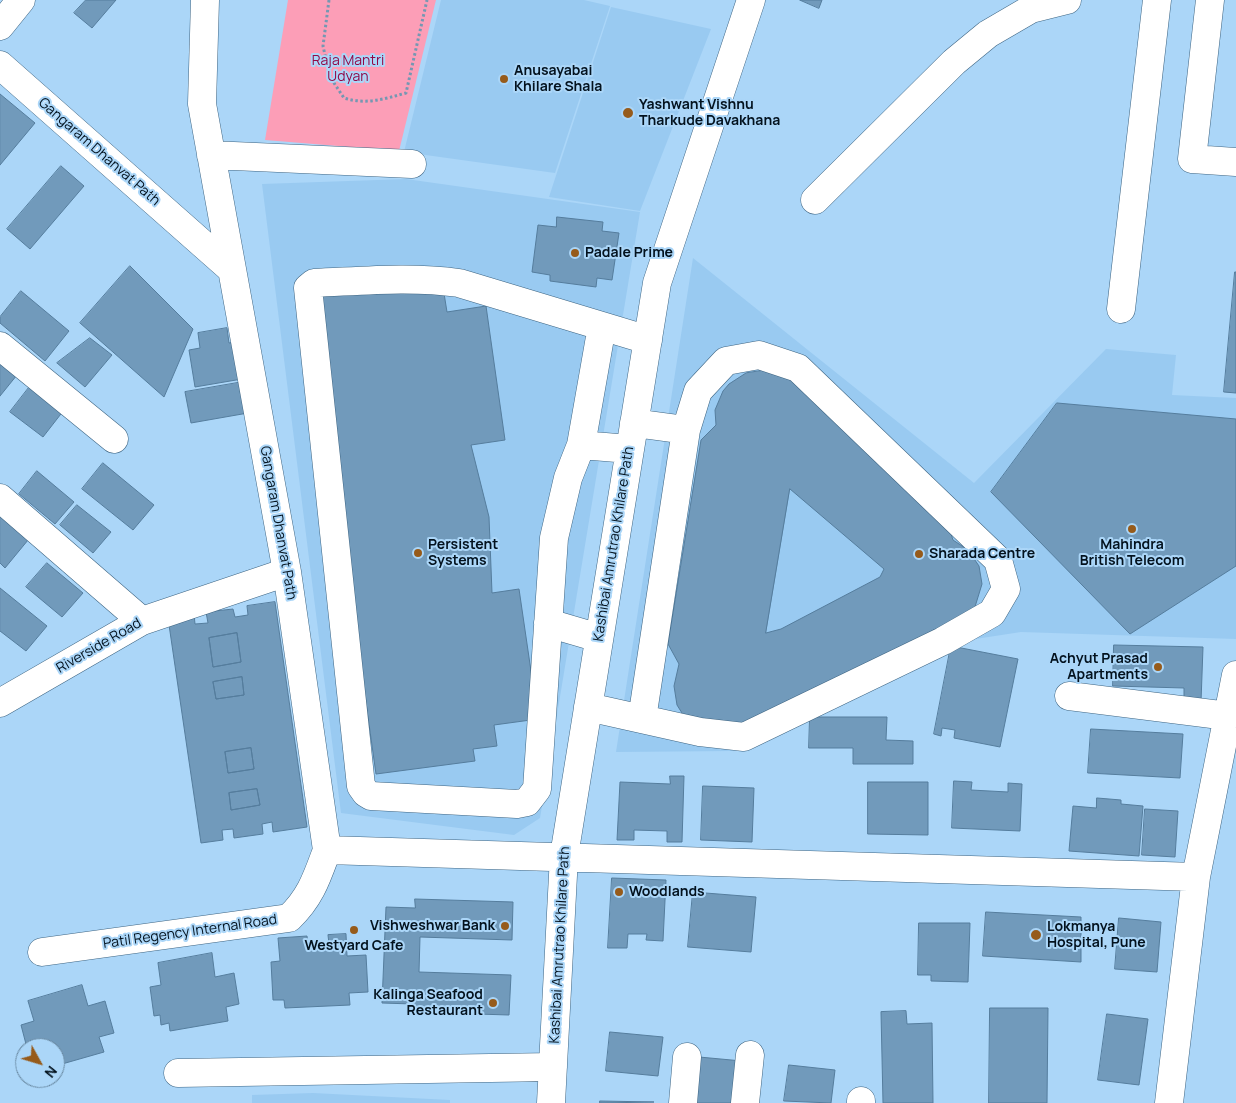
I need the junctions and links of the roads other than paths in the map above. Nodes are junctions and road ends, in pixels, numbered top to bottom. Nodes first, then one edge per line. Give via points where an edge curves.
1 (21, 0) edge
2 (205, 0) edge
3 (751, 0) edge
4 (1067, 0) edge
5 (1157, 0) edge
6 (1210, 0) edge
7 (0, 26) edge
8 (0, 65) edge
9 (211, 155) junction
10 (1236, 162) edge
11 (412, 164) dead end
12 (815, 200) dead end
13 (231, 269) junction
14 (1121, 309) dead end
15 (602, 326) junction
16 (648, 340) junction
17 (0, 346) edge
18 (634, 423) junction
19 (686, 430) junction
20 (114, 439) dead end
21 (580, 445) junction
22 (630, 449) junction
23 (0, 498) edge
24 (288, 572) junction
25 (142, 621) junction
26 (548, 623) junction
27 (599, 638) junction
28 (1236, 675) edge
29 (1069, 696) dead end
30 (0, 703) edge
31 (588, 707) junction
32 (1228, 716) junction
33 (642, 719) junction
34 (327, 850) junction
35 (564, 856) junction
36 (1196, 877) junction
37 (42, 952) dead end
38 (688, 1057) dead end
39 (757, 1057) dead end
40 (553, 1067) junction
41 (178, 1073) dead end
42 (754, 1098) edge
43 (551, 1103) edge
44 (683, 1103) edge
45 (1169, 1103) edge

1 - 7 street
2 - 9 street via 202,104
3 - 16 street, Kashibai Amrutrao Khilare Path via 657,283
4 - 12 street via 1031,9 988,34 954,62
5 - 14 street
6 - 10 street via 1192,159
8 - 13 street, Gangaram Dhanvat Path
9 - 11 street
9 - 13 street
13 - 24 street, Gangaram Dhanvat Path
15 - 16 street
15 - 21 street
15 - 26 street via 441,280 314,283 306,293 361,786 366,793 377,798 518,804 533,796 537,789
16 - 18 street, Kashibai Amrutrao Khilare Path
17 - 20 street
18 - 19 street
18 - 22 street, Kashibai Amrutrao Khilare Path
19 - 33 street
19 - 33 street via 698,391 726,361 760,355 798,368 998,560 1006,589 992,613 943,641 744,737 700,732
21 - 22 street
21 - 26 street via 568,478 554,538
22 - 27 street, Kashibai Amrutrao Khilare Path
23 - 25 street
24 - 25 street, Riverside Road
24 - 34 street, Gangaram Dhanvat Path
25 - 30 street, Riverside Road
26 - 27 street
27 - 31 street, Kashibai Amrutrao Khilare Path
28 - 32 street
29 - 32 street
31 - 33 street
31 - 35 street, Kashibai Amrutrao Khilare Path
32 - 36 street
34 - 35 street
34 - 37 street, Patil Regency Internal Road via 313,888 288,918
35 - 36 street
35 - 40 street, Kashibai Amrutrao Khilare Path
36 - 45 street
38 - 44 street
39 - 42 street
40 - 41 street
40 - 43 street, Kashibai Amrutrao Khilare Path

